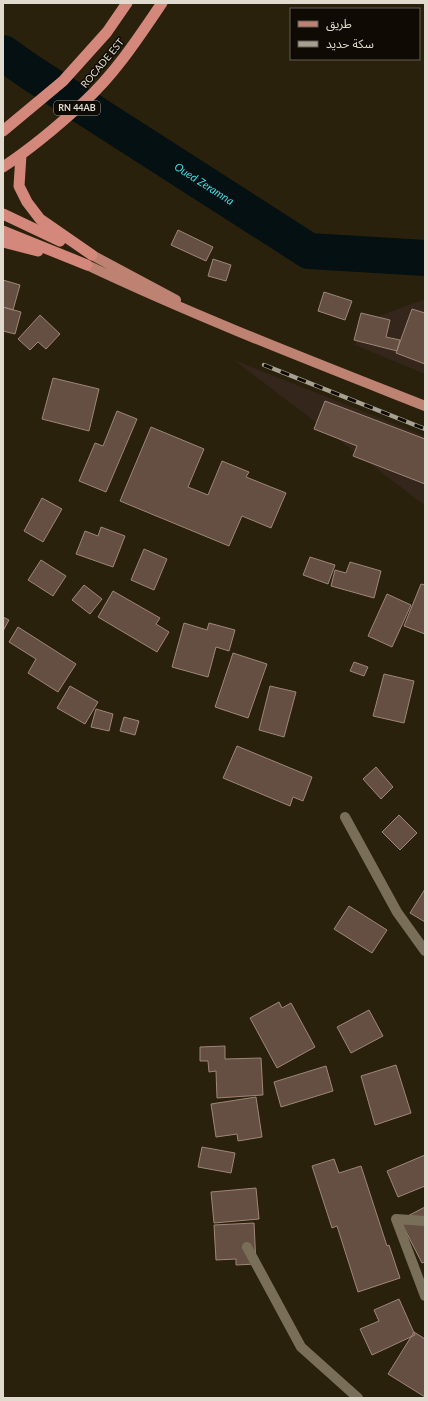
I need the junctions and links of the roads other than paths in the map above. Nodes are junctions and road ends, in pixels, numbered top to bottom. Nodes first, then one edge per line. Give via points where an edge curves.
1 (127, 3) edge
2 (162, 3) edge
3 (6, 129) edge
4 (21, 155) junction
5 (3, 167) edge
6 (3, 214) edge
7 (3, 230) edge
8 (3, 242) edge
9 (89, 260) junction
10 (425, 406) edge
11 (345, 817) dead end
12 (425, 951) edge
13 (425, 1221) edge
14 (247, 1247) dead end
15 (425, 1296) edge
16 (358, 1398) edge

1 - 3 highway, ROCADE EST / RN 44AB via 107,32 63,81
2 - 4 highway, ROCADE EST / RN 44AB via 117,66 85,101
4 - 5 highway, RN 44AB
4 - 9 highway via 19,186 27,202 40,219
6 - 9 highway
7 - 9 highway
8 - 9 highway
9 - 10 main road via 149,286 262,342
11 - 12 street via 398,912
13 - 15 street via 396,1219
14 - 16 street via 301,1347

